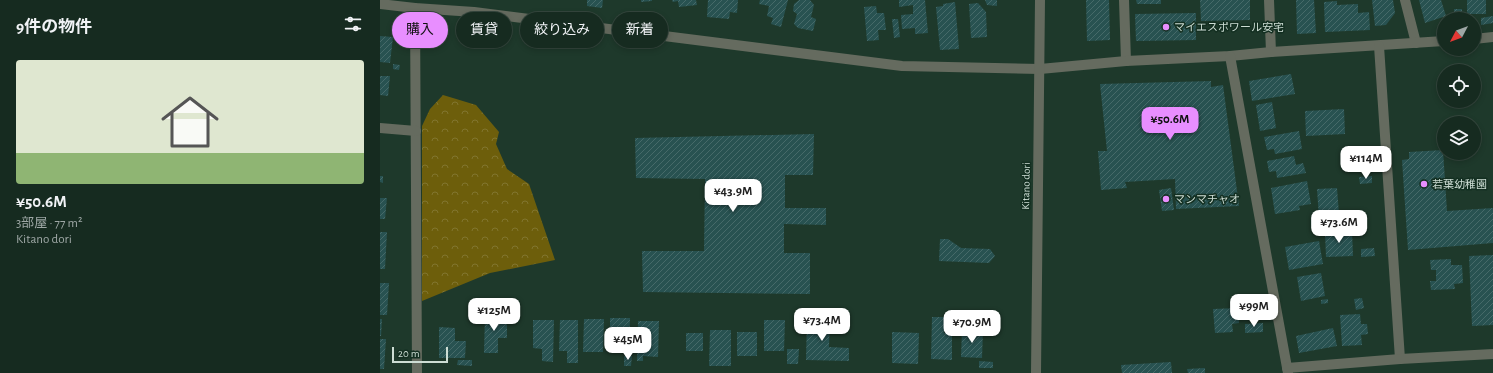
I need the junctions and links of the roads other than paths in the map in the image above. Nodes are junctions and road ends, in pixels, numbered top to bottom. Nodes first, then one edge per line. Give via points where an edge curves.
1 (1040, 0) edge
2 (1124, 0) edge
3 (1269, 0) edge
4 (1405, 0) edge
5 (380, 4) edge
6 (415, 8) junction
7 (1493, 37) edge
8 (1481, 38) edge
9 (1437, 42) edge
10 (1416, 43) junction
11 (1379, 46) junction
12 (1271, 52) junction
13 (1230, 56) junction
14 (1126, 61) junction
15 (1040, 68) junction
16 (380, 128) edge
17 (416, 131) junction
18 (1493, 354) edge
19 (1400, 359) junction
20 (1287, 371) edge
21 (416, 373) edge
22 (1036, 373) edge

1 - 15 street, Kitano dori
2 - 14 street
3 - 12 street
4 - 10 street
5 - 6 street
6 - 15 street via 474,12 902,66
6 - 17 street
7 - 8 street
9 - 10 street
10 - 11 street
11 - 12 street
11 - 19 street
12 - 13 street
13 - 14 street
13 - 20 street
14 - 15 street
15 - 22 street, Kitano dori
16 - 17 street
17 - 21 street
18 - 19 street
19 - 20 street

